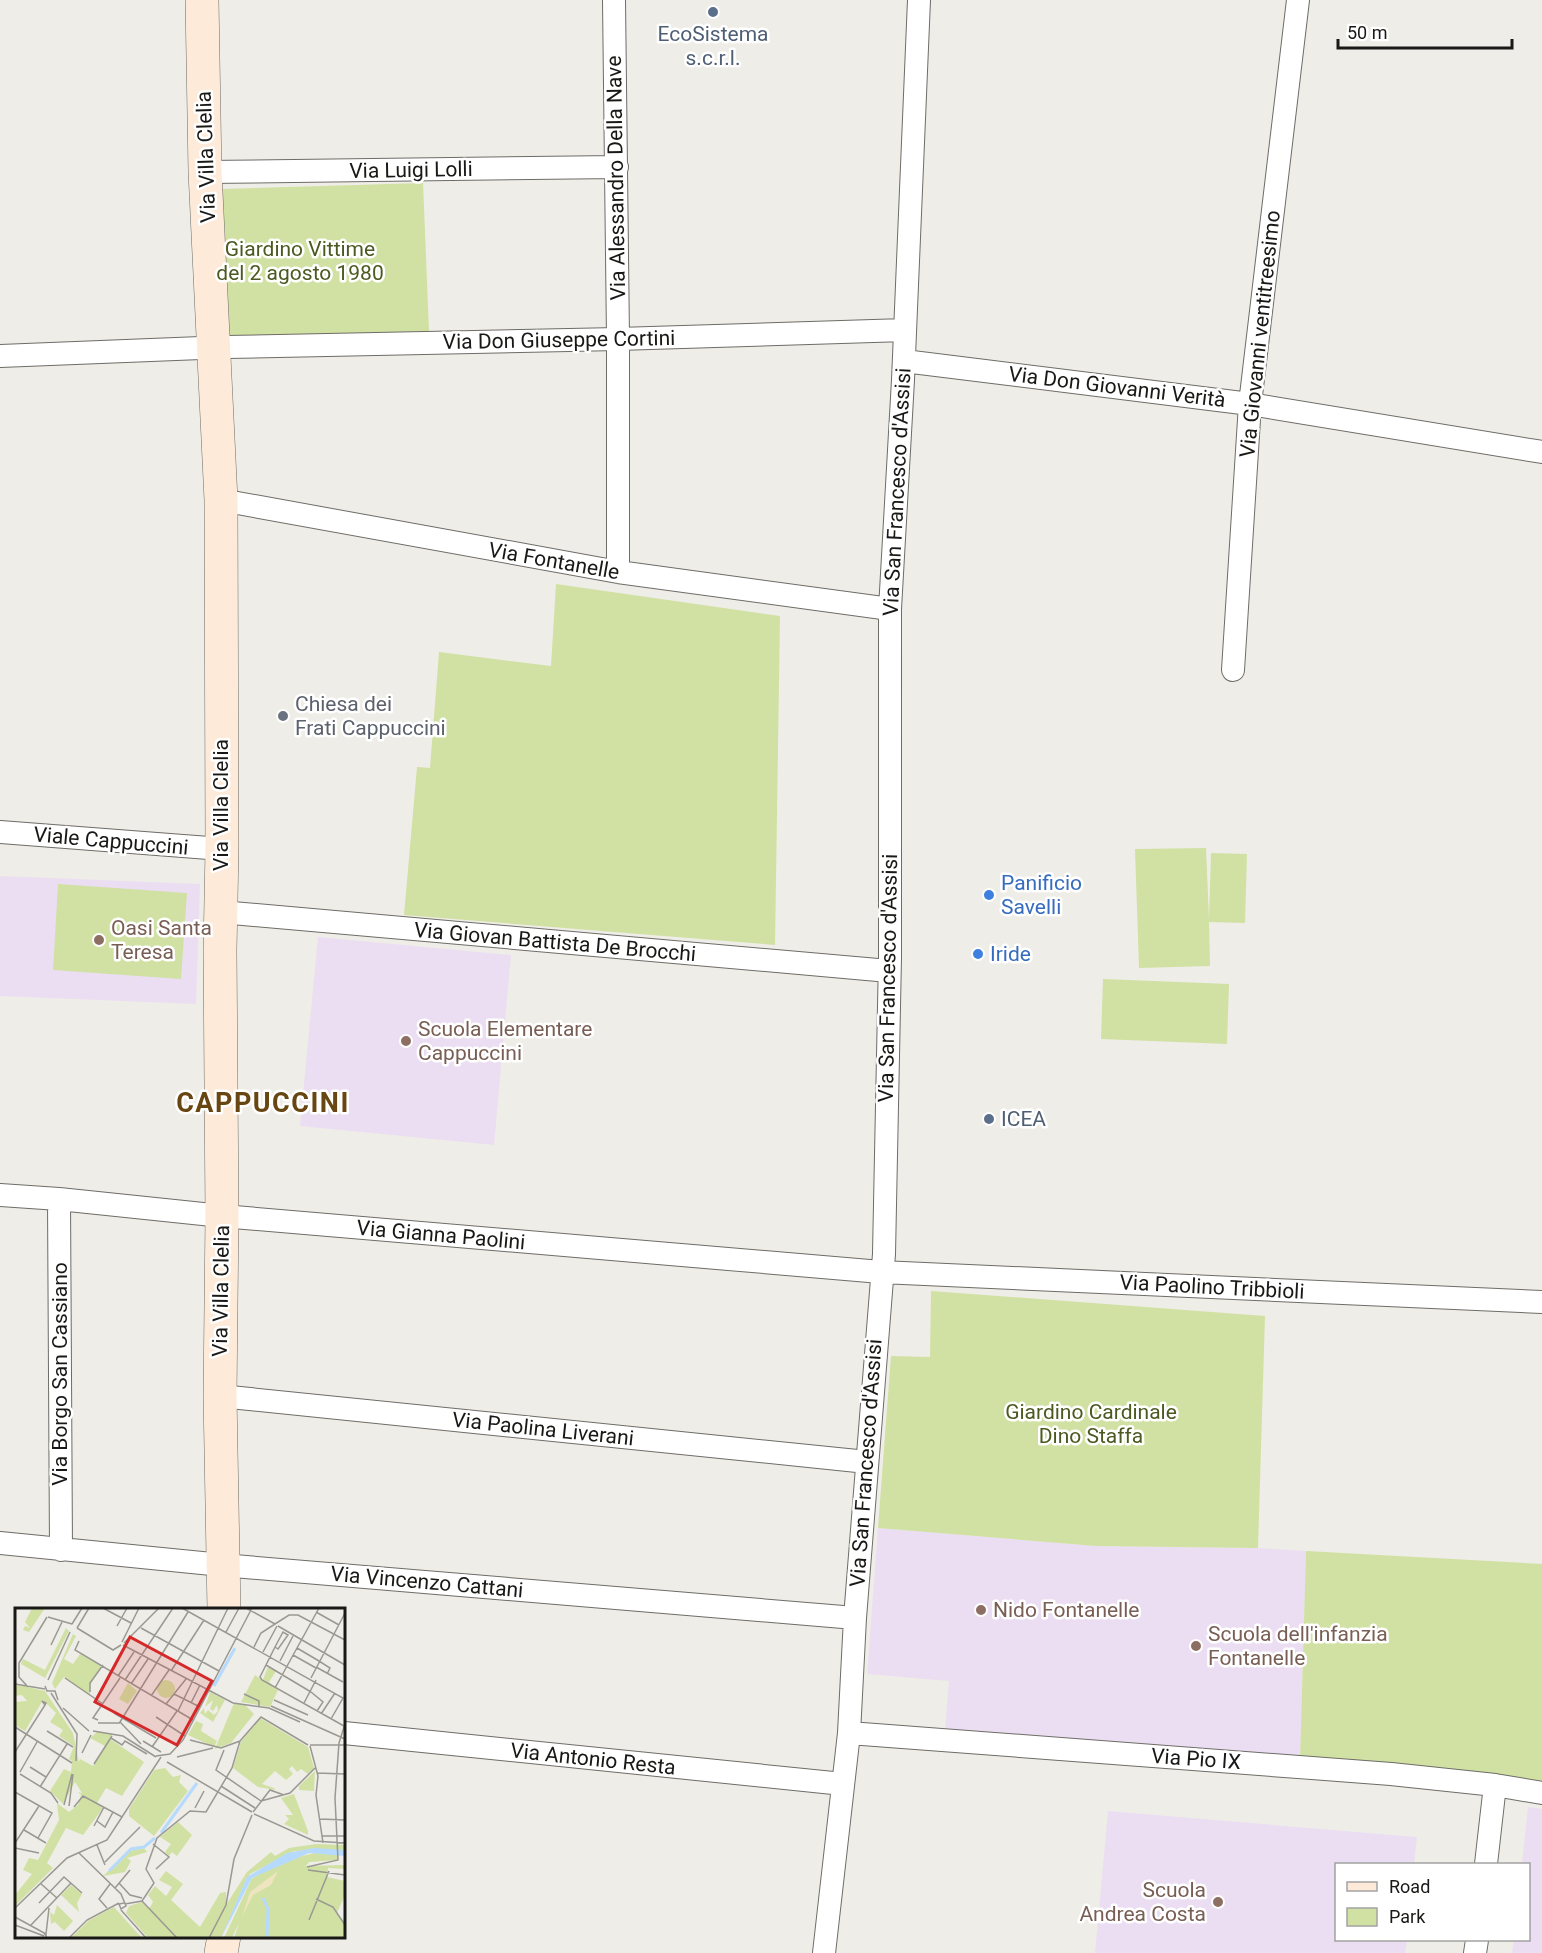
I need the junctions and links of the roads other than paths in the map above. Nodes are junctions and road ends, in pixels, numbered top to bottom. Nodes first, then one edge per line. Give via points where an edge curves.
1 (202, 0) edge
2 (614, 0) edge
3 (919, 0) edge
4 (1298, 0) edge
5 (617, 167) junction
6 (205, 172) junction
7 (905, 330) junction
8 (618, 339) junction
9 (213, 348) junction
10 (0, 356) edge
11 (904, 361) junction
12 (1250, 404) junction
13 (1542, 452) edge
14 (220, 500) junction
15 (618, 572) junction
16 (890, 609) junction
17 (1233, 670) dead end
18 (0, 832) edge
19 (222, 849) junction
20 (221, 912) junction
21 (889, 971) junction
22 (0, 1195) edge
23 (59, 1198) junction
24 (222, 1216) junction
25 (881, 1272) junction
26 (1542, 1302) edge
27 (220, 1396) junction
28 (867, 1462) junction
29 (0, 1543) edge
30 (61, 1550) junction
31 (222, 1565) junction
32 (224, 1608) edge
33 (855, 1618) junction
34 (345, 1733) edge
35 (849, 1733) junction
36 (843, 1784) junction
37 (1495, 1785) junction
38 (1542, 1793) edge
39 (1486, 1863) edge
40 (224, 1938) edge
41 (221, 1953) edge
42 (824, 1953) edge

1 - 6 street, Via Villa Clelia
2 - 5 street, Via Alessandro Della Nave
3 - 7 street, Via San Francesco d'Assisi
4 - 12 street, Via Giovanni ventitreesimo
5 - 6 street, Via Luigi Lolli
5 - 8 street, Via Alessandro Della Nave
6 - 9 street, Via Villa Clelia
7 - 8 street, Via Don Giuseppe Cortini
7 - 11 street, Via San Francesco d'Assisi
8 - 9 street, Via Don Giuseppe Cortini
8 - 15 street, Via Alessandro Della Nave
9 - 10 street, Via Don Giuseppe Cortini
9 - 14 street, Via Villa Clelia
11 - 12 street, Via Don Giovanni Verità
11 - 16 street, Via San Francesco d'Assisi
12 - 13 street, Via Don Giovanni Verità
12 - 17 street, Via Giovanni ventitreesimo
14 - 15 street, Via Fontanelle
14 - 19 street, Via Villa Clelia
15 - 16 street, Via Fontanelle
16 - 21 street, Via San Francesco d'Assisi
18 - 19 street, Viale Cappuccini
19 - 20 street, Via Villa Clelia
20 - 21 street, Via Giovan Battista De Brocchi
20 - 24 street, Via Villa Clelia
21 - 25 street, Via San Francesco d'Assisi
22 - 23 street, Via Gianna Paolini
23 - 24 street, Via Gianna Paolini
23 - 30 street, Via Borgo San Cassiano
24 - 25 street, Via Gianna Paolini
24 - 27 street, Via Villa Clelia
25 - 26 street, Via Paolino Tribbioli
25 - 28 street, Via San Francesco d'Assisi
27 - 28 street, Via Paolina Liverani
27 - 31 street, Via Villa Clelia
28 - 33 street, Via San Francesco d'Assisi
29 - 30 street, Via Vincenzo Cattani
30 - 31 street, Via Vincenzo Cattani
31 - 32 street, Via Villa Clelia
31 - 33 street, Via Vincenzo Cattani
33 - 35 street, Via San Francesco d'Assisi
34 - 36 street, Via Antonio Resta
35 - 36 street, Via San Francesco d'Assisi
35 - 37 street, Via Pio IX
36 - 42 street, Via San Francesco d'Assisi
37 - 38 street, Via Pio IX
37 - 39 street
40 - 41 street

